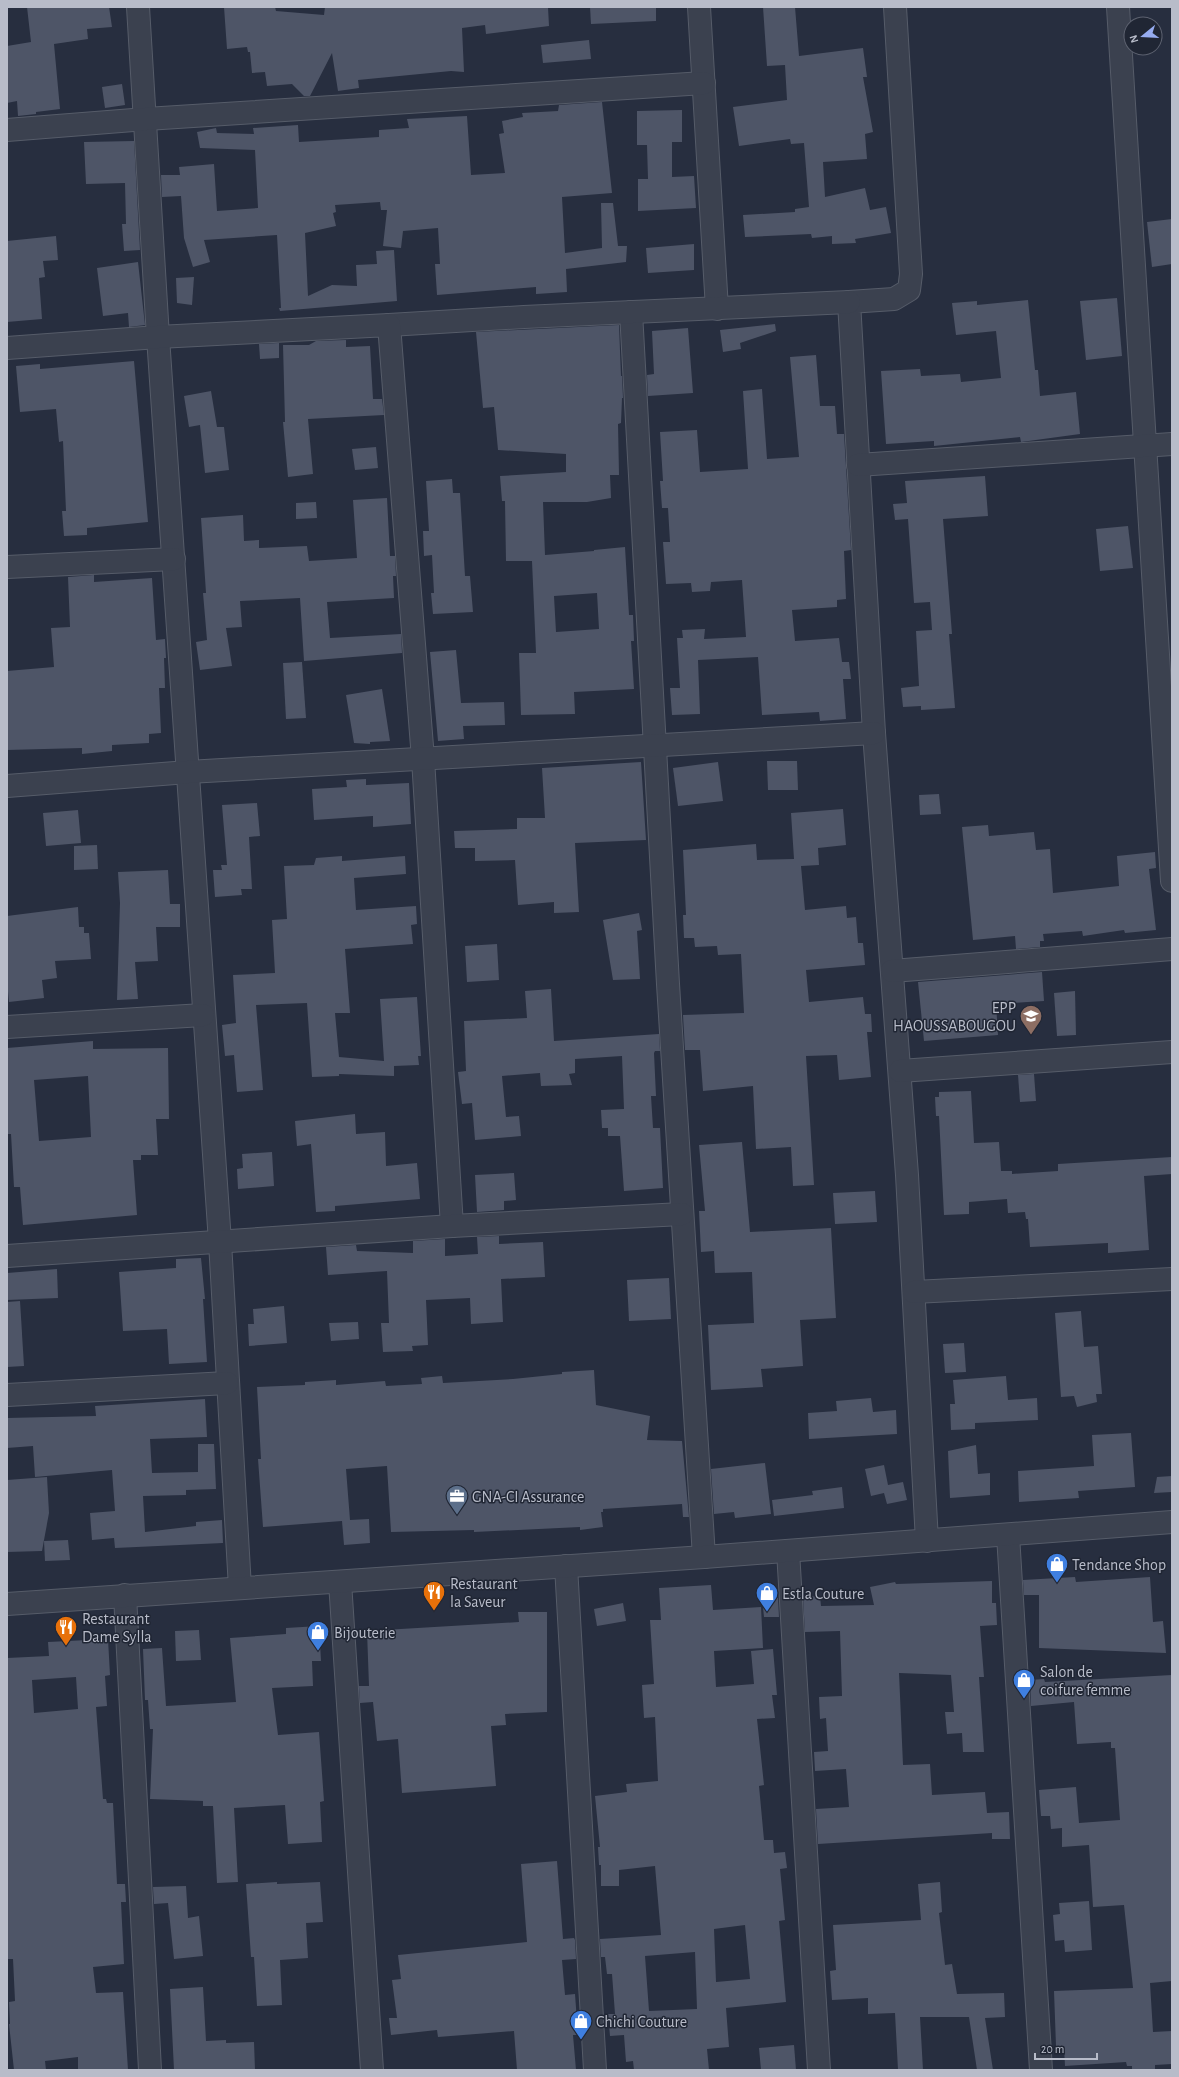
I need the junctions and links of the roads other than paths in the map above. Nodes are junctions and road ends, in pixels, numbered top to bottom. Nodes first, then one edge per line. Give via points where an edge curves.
1 (138, 7) edge
2 (699, 7) edge
3 (895, 7) edge
4 (1118, 7) edge
5 (704, 83) junction
6 (146, 119) junction
7 (7, 130) edge
8 (849, 302) junction
9 (717, 309) junction
10 (631, 312) junction
11 (389, 325) junction
12 (158, 337) junction
13 (7, 348) edge
14 (1172, 444) edge
15 (1144, 447) junction
16 (858, 465) junction
17 (174, 559) junction
18 (7, 567) edge
19 (874, 733) junction
20 (654, 746) junction
21 (423, 759) junction
22 (188, 772) junction
23 (7, 786) edge
24 (1172, 881) edge
25 (1172, 949) edge
26 (892, 971) junction
27 (204, 1015) junction
28 (7, 1027) edge
29 (1172, 1052) edge
30 (900, 1071) junction
31 (682, 1214) junction
32 (452, 1226) junction
33 (220, 1242) junction
34 (7, 1256) edge
35 (1172, 1279) edge
36 (914, 1292) junction
37 (227, 1383) junction
38 (7, 1395) edge
39 (1172, 1522) edge
40 (1008, 1535) junction
41 (927, 1541) junction
42 (788, 1551) junction
43 (704, 1557) junction
44 (566, 1566) junction
45 (340, 1582) junction
46 (240, 1588) junction
47 (125, 1595) junction
48 (7, 1604) edge
49 (150, 2070) edge
50 (372, 2070) edge
51 (595, 2070) edge
52 (819, 2070) edge
53 (1041, 2070) edge

1 - 6 street
2 - 5 street
3 - 8 street via 911,274 909,290 894,299
4 - 15 street
5 - 6 street
5 - 9 street
6 - 7 street
6 - 12 street
8 - 9 street
8 - 16 street
9 - 10 street
10 - 11 street
10 - 20 street
11 - 12 street
11 - 21 street
12 - 13 street
12 - 17 street
14 - 15 street
15 - 16 street
15 - 24 street
16 - 19 street
17 - 18 street
17 - 22 street
19 - 20 street
19 - 26 street
20 - 21 street
20 - 31 street
21 - 22 street
21 - 32 street
22 - 23 street
22 - 27 street
25 - 26 street
26 - 30 street
27 - 28 street
27 - 33 street
29 - 30 street
30 - 36 street
31 - 32 street
31 - 43 street
32 - 33 street
33 - 34 street
33 - 37 street
35 - 36 street
36 - 41 street
37 - 38 street
37 - 46 street
39 - 40 street
40 - 41 street
40 - 53 street
41 - 42 street
42 - 43 street
42 - 52 street
43 - 44 street
44 - 45 street
44 - 51 street
45 - 46 street
45 - 50 street
46 - 47 street
47 - 48 street
47 - 49 street

